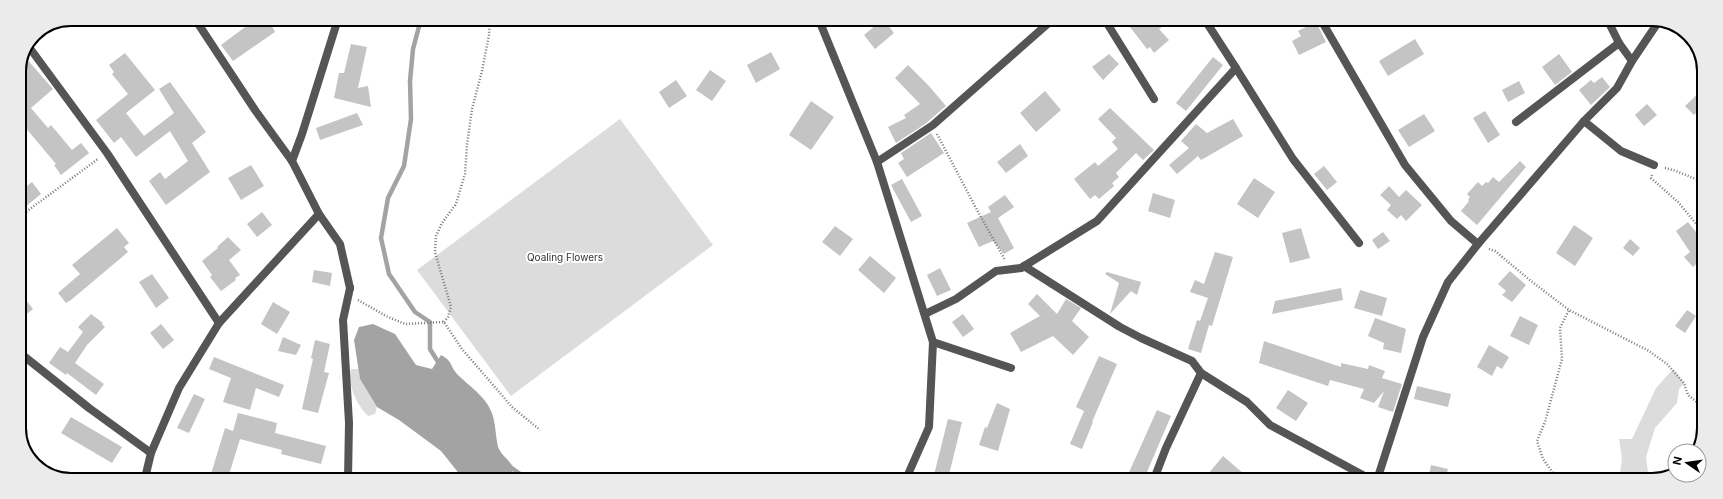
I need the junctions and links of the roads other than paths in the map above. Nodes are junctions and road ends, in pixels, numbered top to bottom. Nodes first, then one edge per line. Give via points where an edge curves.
1 (200, 26) edge
2 (336, 26) edge
3 (821, 26) edge
4 (1045, 26) edge
5 (1109, 26) edge
6 (1209, 26) edge
7 (1325, 26) edge
8 (1610, 26) edge
9 (1656, 26) edge
10 (1619, 43) junction
11 (31, 50) edge
12 (1632, 61) junction
13 (1236, 68) junction
14 (1154, 99) dead end
15 (1516, 122) dead end
16 (1584, 122) junction
17 (292, 161) junction
18 (877, 162) junction
19 (1654, 165) road end
20 (319, 214) junction
21 (1359, 243) dead end
22 (1478, 244) junction
23 (1022, 267) junction
24 (925, 314) junction
25 (219, 323) junction
26 (933, 342) junction
27 (26, 358) edge
28 (1011, 368) dead end
29 (1201, 373) junction
30 (151, 453) junction
31 (146, 473) edge
32 (348, 473) edge
33 (909, 473) edge
34 (1157, 473) edge
35 (1359, 473) edge
36 (1379, 473) edge

1 - 17 street
2 - 17 street
3 - 18 street
4 - 18 street via 933,125
5 - 14 street
6 - 13 street
7 - 22 street via 1405,165 1451,221
8 - 10 street
9 - 12 street
10 - 12 street
10 - 15 street
11 - 25 street via 107,153
12 - 16 street via 1617,88
13 - 21 street via 1293,159
13 - 23 street via 1097,221
16 - 19 street via 1621,151
16 - 22 street
17 - 20 street
18 - 24 street
20 - 25 street
20 - 32 street via 340,244 350,288 343,320 349,423
22 - 36 street via 1448,282 1423,337
23 - 24 street via 996,271 956,299
23 - 29 street via 1120,327 1192,361
24 - 26 street
25 - 30 street via 179,388
26 - 28 street
26 - 33 street via 929,427
27 - 30 street
29 - 34 street
29 - 35 street via 1248,402 1270,425
30 - 31 street

